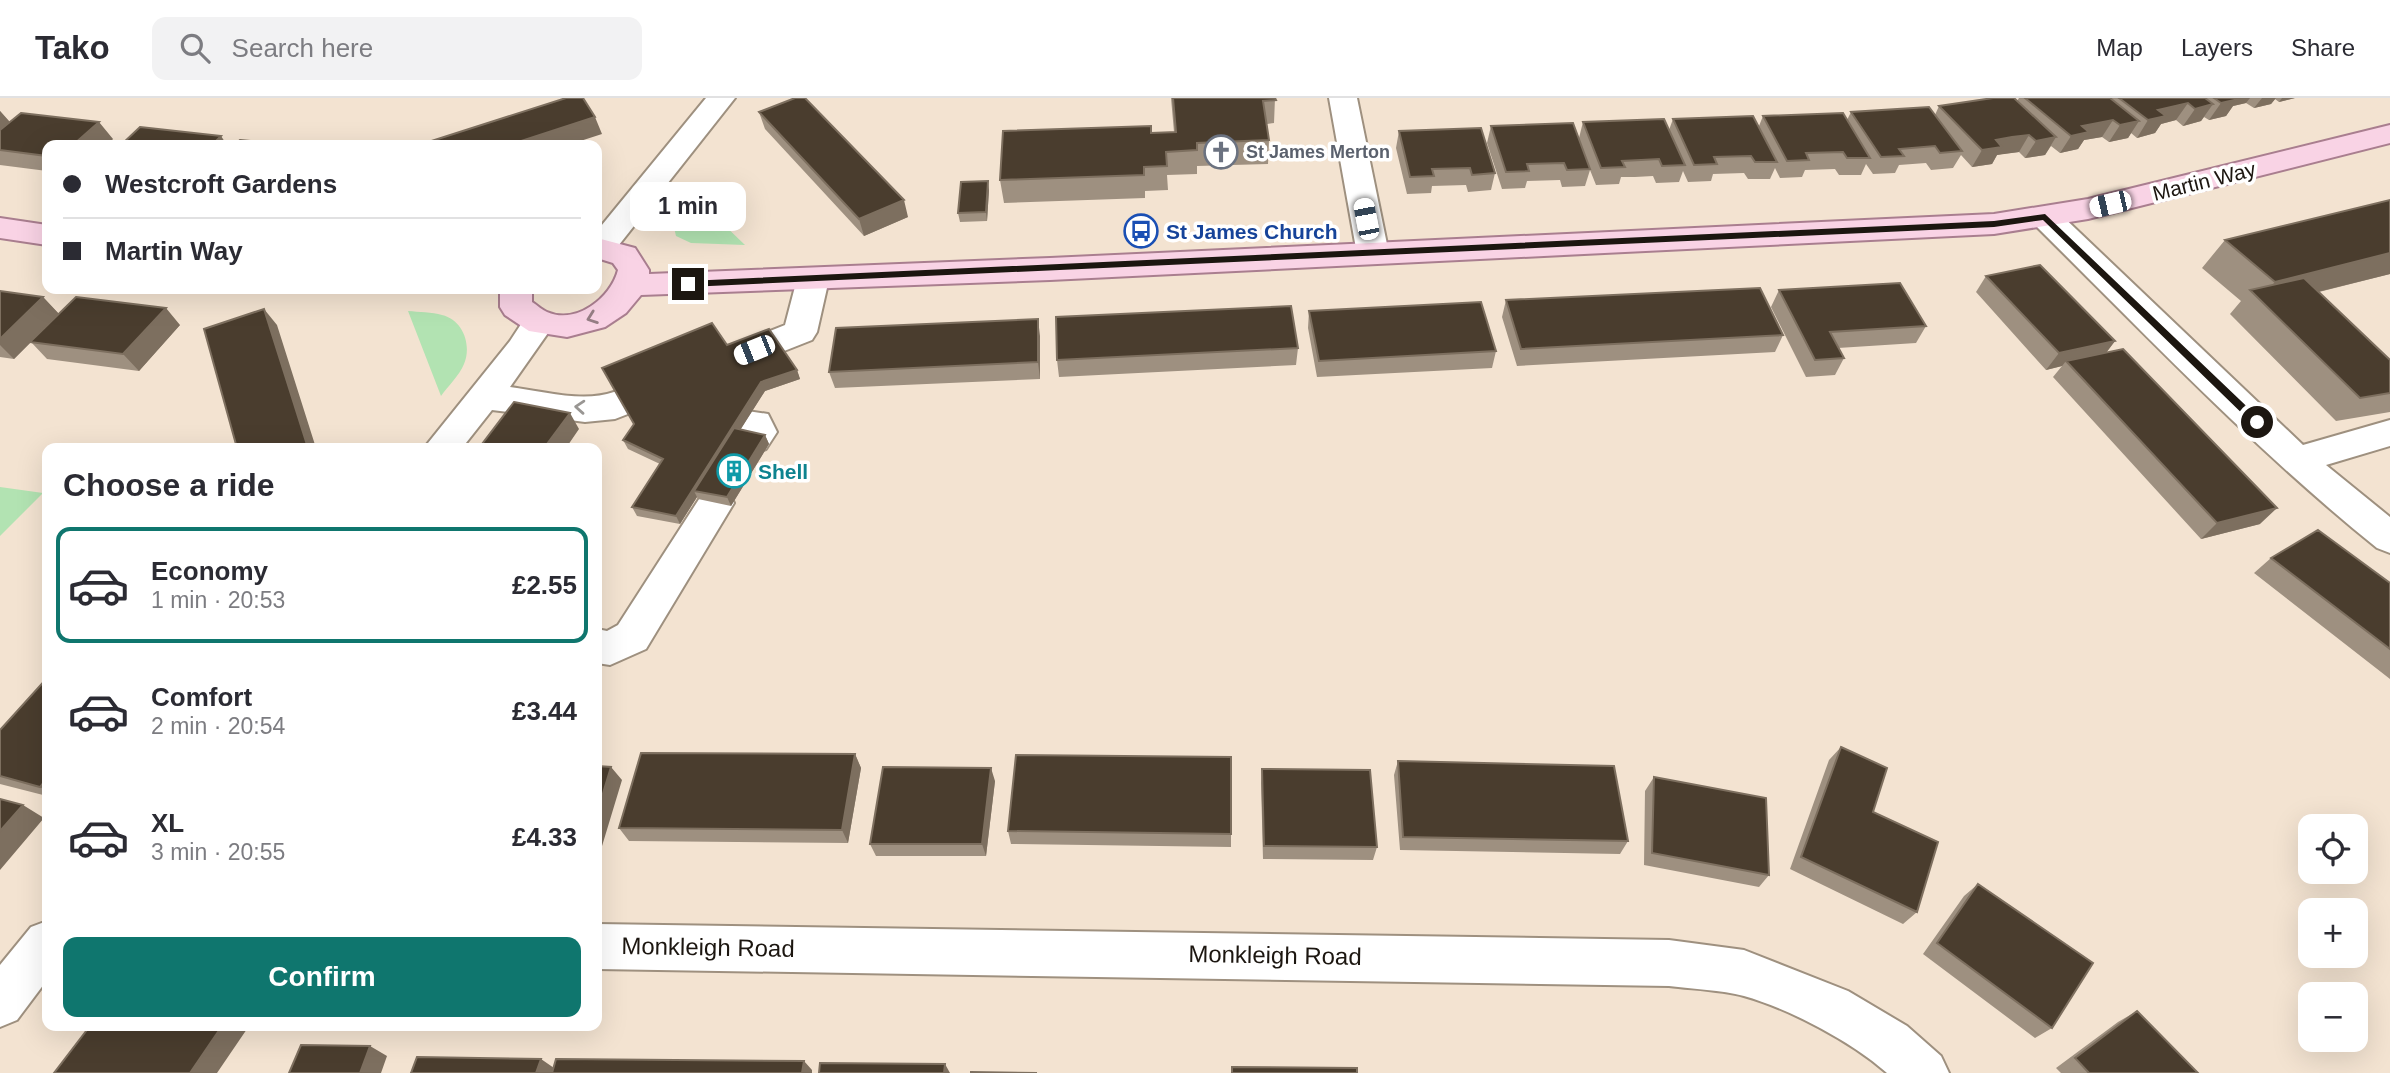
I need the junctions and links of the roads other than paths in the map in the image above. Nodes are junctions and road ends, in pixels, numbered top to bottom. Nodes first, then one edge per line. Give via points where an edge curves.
1 (721, 98) edge
2 (1343, 98) edge
3 (2390, 134) edge
4 (2045, 217) junction
5 (0, 228) edge
6 (42, 234) edge
7 (602, 243) edge
8 (602, 249) edge
9 (1373, 254) junction
10 (813, 279) junction
11 (633, 285) junction
12 (516, 294) edge
13 (539, 323) junction
14 (484, 396) junction
15 (615, 406) junction
16 (2390, 433) edge
17 (754, 440) edge
18 (446, 443) edge
19 (2298, 460) junction
20 (716, 503) edge
21 (2390, 538) edge
22 (602, 647) edge
23 (602, 946) edge
24 (42, 949) edge
25 (0, 1003) edge
26 (1924, 1073) edge

1 - 7 street
2 - 9 street
3 - 4 main road, Martin Way
4 - 9 main road, Martin Way via 1994,224
4 - 19 street
5 - 6 main road
8 - 11 main road via 629,261
9 - 10 main road, Martin Way
10 - 11 main road, Martin Way
10 - 15 street via 800,331
11 -> 13 main road via 627,296 603,314 571,325
12 - 13 main road via 516,307
13 - 14 street
15 -> 14 street via 585,409
14 - 18 street
15 - 17 street via 756,424 759,432
16 - 19 street
19 - 21 street
20 - 22 street via 632,637 610,648
23 - 26 street, Monkleigh Road via 1669,963 1744,973 1831,1008 1890,1043
24 - 25 street

